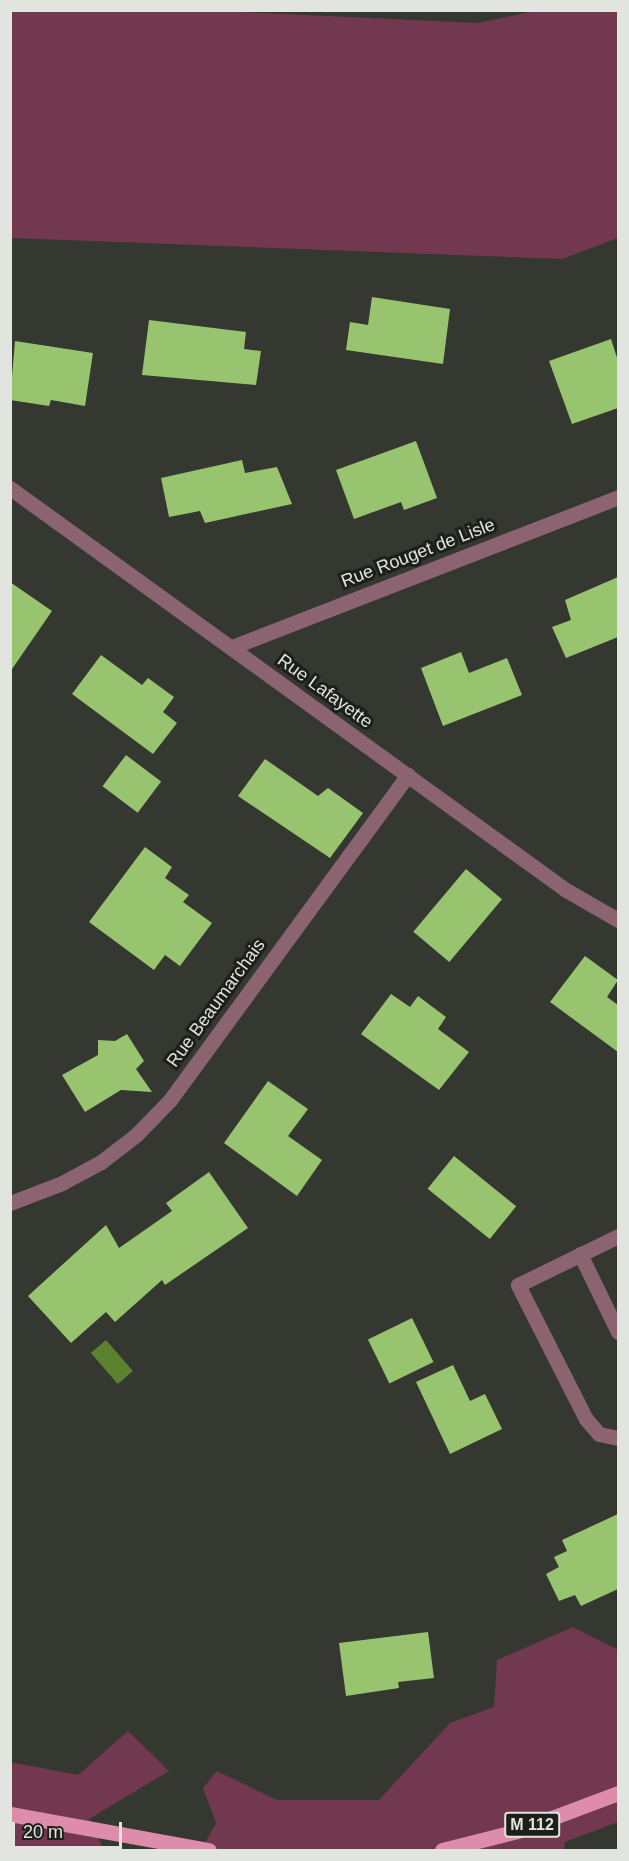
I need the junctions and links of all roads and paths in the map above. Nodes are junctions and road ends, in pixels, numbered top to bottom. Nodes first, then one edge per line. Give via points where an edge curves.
1 (10, 488) edge
2 (618, 497) edge
3 (232, 647) junction
4 (408, 775) junction
5 (618, 920) edge
6 (10, 1203) edge
7 (618, 1236) edge
8 (580, 1254) junction
9 (618, 1332) edge
10 (618, 1438) edge
11 (618, 1793) edge
12 (10, 1814) edge
13 (209, 1851) edge
14 (442, 1851) edge

1 - 3 street, Rue Lafayette
2 - 3 street, Rue Rouget de Lisle
3 - 4 street, Rue Lafayette
4 - 5 street, Rue Lafayette via 566,890
4 - 6 street, Rue Beaumarchais via 170,1100 136,1135 101,1162 62,1183
7 - 8 street
8 - 9 street
8 - 10 street via 518,1285 586,1419 599,1434
11 - 14 main road, M 112 via 517,1830
12 - 13 main road

